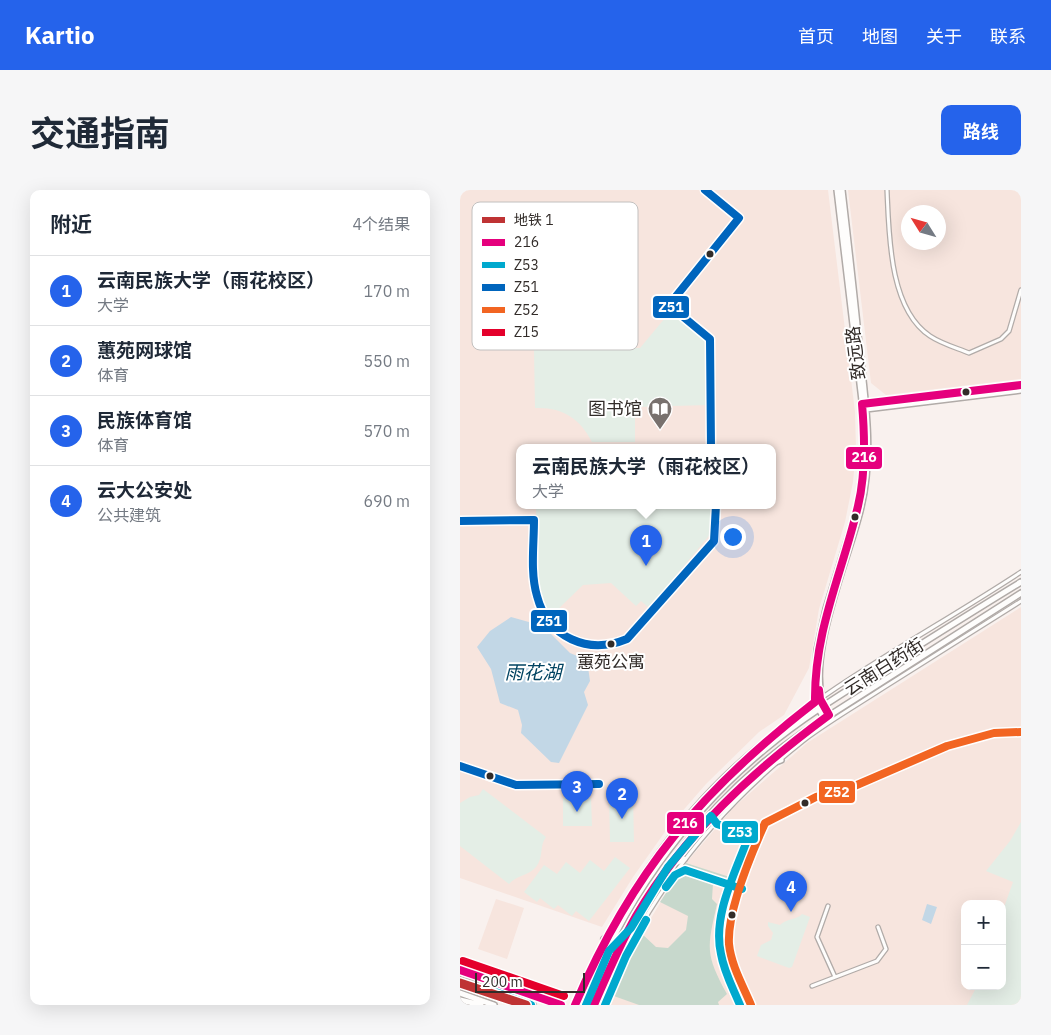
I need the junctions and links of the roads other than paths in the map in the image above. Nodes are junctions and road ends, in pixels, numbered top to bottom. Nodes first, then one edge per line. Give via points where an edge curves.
1 (838, 190) edge
2 (842, 190) edge
3 (887, 190) edge
4 (1021, 290) edge
5 (1021, 386) edge
6 (1021, 390) edge
7 (864, 406) junction
8 (1021, 572) edge
9 (1021, 582) edge
10 (1021, 593) edge
11 (1021, 601) edge
12 (846, 691) junction
13 (852, 700) junction
14 (818, 701) junction
15 (820, 708) junction
16 (826, 717) junction
17 (800, 722) junction
18 (806, 731) junction
19 (781, 760) junction
20 (757, 768) junction
21 (735, 789) junction
22 (728, 807) junction
23 (684, 859) junction
24 (668, 867) junction
25 (828, 906) dead end
26 (623, 922) junction
27 (878, 927) dead end
28 (604, 939) junction
29 (460, 970) edge
30 (835, 977) junction
31 (460, 980) edge
32 (812, 986) dead end
33 (589, 992) junction
34 (460, 993) edge
35 (598, 995) junction
36 (519, 1000) junction
37 (460, 1001) edge
38 (471, 1005) edge
39 (481, 1005) edge
40 (494, 1005) edge
41 (533, 1005) edge
42 (561, 1005) edge
43 (575, 1005) edge
44 (584, 1005) edge
45 (594, 1005) edge
46 (602, 1005) edge

1 - 7 main road, 致远路
2 - 7 main road, 致远路
3 - 4 street via 895,278 912,318 930,336 969,353 1001,340 1009,331
5 - 7 main road
6 - 7 main road
7 - 14 main road, 致远路 via 862,484 821,630 816,671
8 - 14 street
9 - 12 main road, 云南白药街
10 - 13 main road, 云南白药街
11 - 19 street via 827,724
12 - 13 main road
12 - 15 main road, 云南白药街
13 - 16 main road, 云南白药街
14 - 15 main road, 致远路
14 - 28 street via 747,755 692,811 655,857
15 - 16 main road, 致远路
15 - 17 main road, 云南白药街
16 - 18 main road, 云南白药街
17 - 18 main road via 806,725
17 - 26 main road, 云南白药街 via 752,760 697,816 660,861
18 - 20 main road, 云南白药街
19 - 20 main road
19 - 22 street
20 - 21 main road, 云南白药街
21 - 22 main road
21 - 24 main road, 云南白药街
22 - 23 street
23 - 24 main road
23 - 46 street via 638,930
24 - 35 main road, 云南白药街 via 630,926
25 - 30 street via 816,937
26 - 28 main road
26 - 33 main road, 云南白药街 via 608,947
27 - 30 street via 886,949 884,954 870,964
28 - 43 street
29 - 36 main road
29 - 42 street
30 - 32 street
31 - 36 main road
33 - 35 main road
33 - 44 main road, 云南白药街
34 - 40 main road
35 - 45 main road, 云南白药街
36 - 41 main road
37 - 38 street
37 - 39 main road

